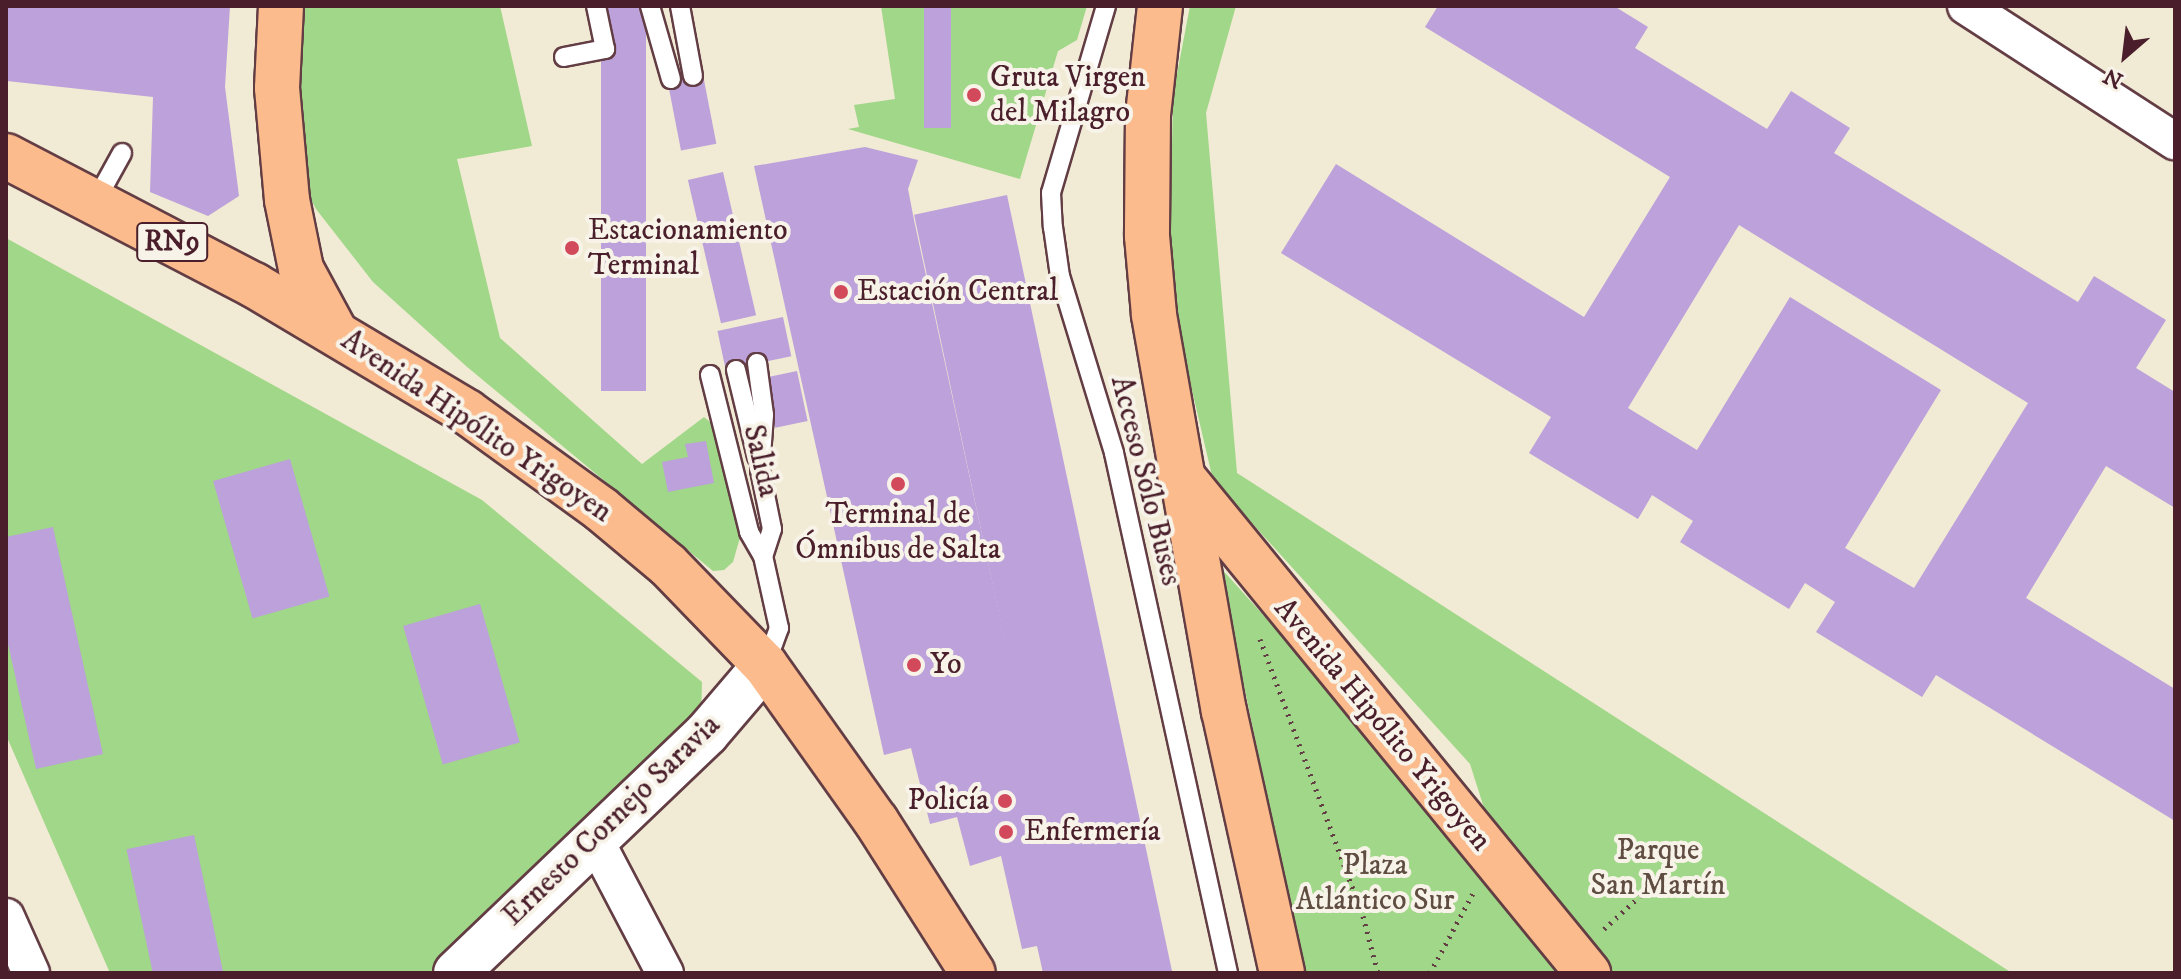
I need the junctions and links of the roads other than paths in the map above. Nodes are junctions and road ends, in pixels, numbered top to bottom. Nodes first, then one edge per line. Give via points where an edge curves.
1 (281, 6) edge
2 (596, 6) edge
3 (650, 6) edge
4 (680, 6) edge
5 (1106, 6) edge
6 (1160, 6) edge
7 (1966, 6) edge
8 (564, 57) dead end
9 (693, 76) dead end
10 (671, 79) dead end
11 (2175, 141) edge
12 (122, 153) dead end
13 (6, 156) edge
14 (95, 202) junction
15 (335, 333) junction
16 (757, 363) dead end
17 (736, 370) dead end
18 (710, 375) dead end
19 (760, 470) junction
20 (1180, 474) junction
21 (763, 556) junction
22 (765, 665) junction
23 (594, 838) junction
24 (6, 917) edge
25 (1581, 965) edge
26 (31, 973) edge
27 (456, 973) edge
28 (665, 973) edge
29 (973, 973) edge
30 (1228, 973) edge
31 (1282, 973) edge

1 - 15 main road, Avenida Hipólito Yrigoyen via 277,76 287,200 301,269
2 - 8 lane via 605,49
3 - 10 lane
4 - 9 lane
5 - 30 lane, Acceso Sólo Buses via 1051,193 1053,227 1060,276 1114,453
6 - 20 main road via 1148,114 1147,236
7 - 11 street
12 - 14 lane
13 - 14 main road, RN9
14 - 15 main road, RN9
15 - 22 main road, Avenida Hipólito Yrigoyen via 467,412 601,509 668,565
16 - 19 lane, Salida via 764,415
17 - 19 lane, Salida
18 - 21 lane, Salida via 749,532
19 - 21 lane, Salida via 772,529
20 - 25 main road, Avenida Hipólito Yrigoyen
20 - 31 main road
21 - 22 lane, Salida via 779,628
22 - 23 street, Ernesto Cornejo Saravia via 707,733
22 - 29 main road, Avenida Hipólito Yrigoyen via 876,821
23 - 27 street, Ernesto Cornejo Saravia
23 - 28 street
24 - 26 street

